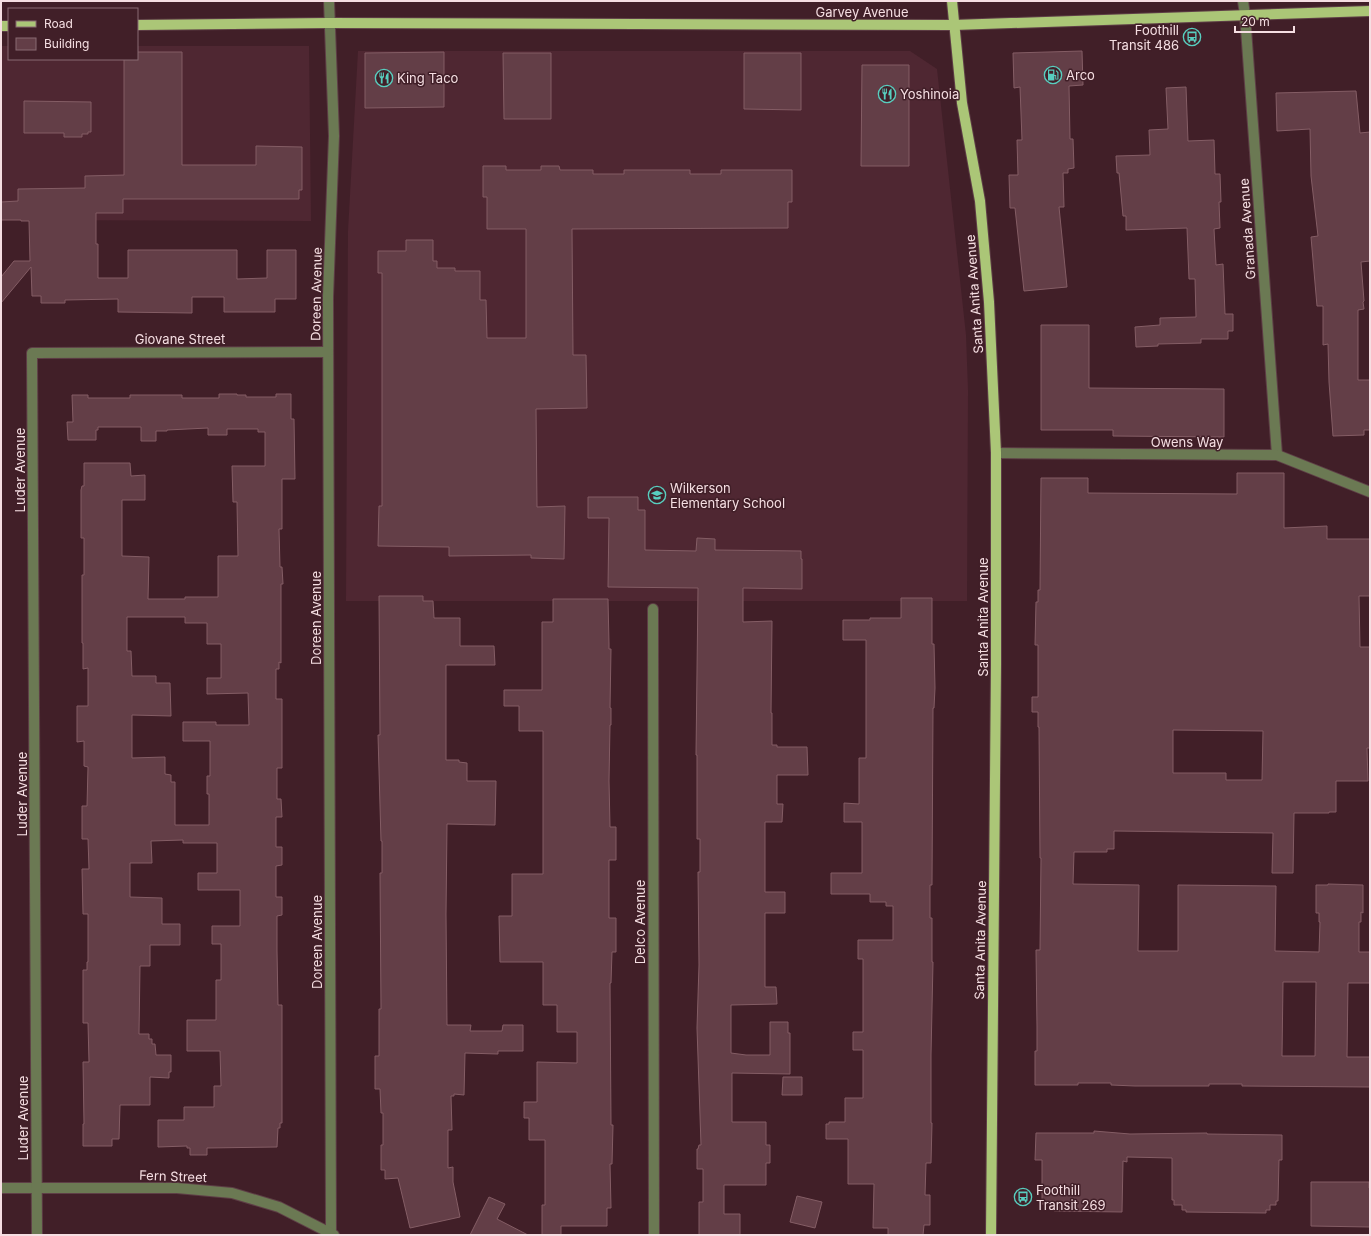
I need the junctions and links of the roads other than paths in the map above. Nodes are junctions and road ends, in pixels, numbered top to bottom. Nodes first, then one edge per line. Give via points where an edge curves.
1 (329, 1) edge
2 (952, 1) edge
3 (1243, 1) edge
4 (1370, 11) edge
5 (1245, 15) junction
6 (329, 23) junction
7 (138, 25) edge
8 (954, 26) junction
9 (328, 352) junction
10 (32, 353) joint
11 (996, 453) junction
12 (1277, 455) junction
13 (1370, 492) edge
14 (653, 609) dead end
15 (1, 1188) edge
16 (37, 1188) junction
17 (332, 1234) edge
18 (37, 1235) edge
19 (654, 1235) edge
20 (990, 1235) edge

1 - 6 street, Doreen Avenue
2 - 8 main road, Santa Anita Avenue
3 - 5 street, Granada Avenue
4 - 5 main road, Garvey Avenue
5 - 8 main road, Garvey Avenue
5 - 12 street, Granada Avenue
6 - 7 main road, Garvey Avenue
6 - 8 main road, Garvey Avenue
6 - 9 street, Doreen Avenue via 334,136
8 - 11 main road, Santa Anita Avenue via 962,103 980,209 989,302
9 - 10 street, Giovane Street
9 - 17 street, Doreen Avenue
10 - 16 street, Luder Avenue
11 - 12 street, Owens Way
11 - 20 main road, Santa Anita Avenue
12 - 13 street, Owens Way
14 - 19 street, Delco Avenue
15 - 16 street, Fern Street
16 - 17 street, Fern Street via 177,1188 232,1192 279,1207
16 - 18 street, Luder Avenue

